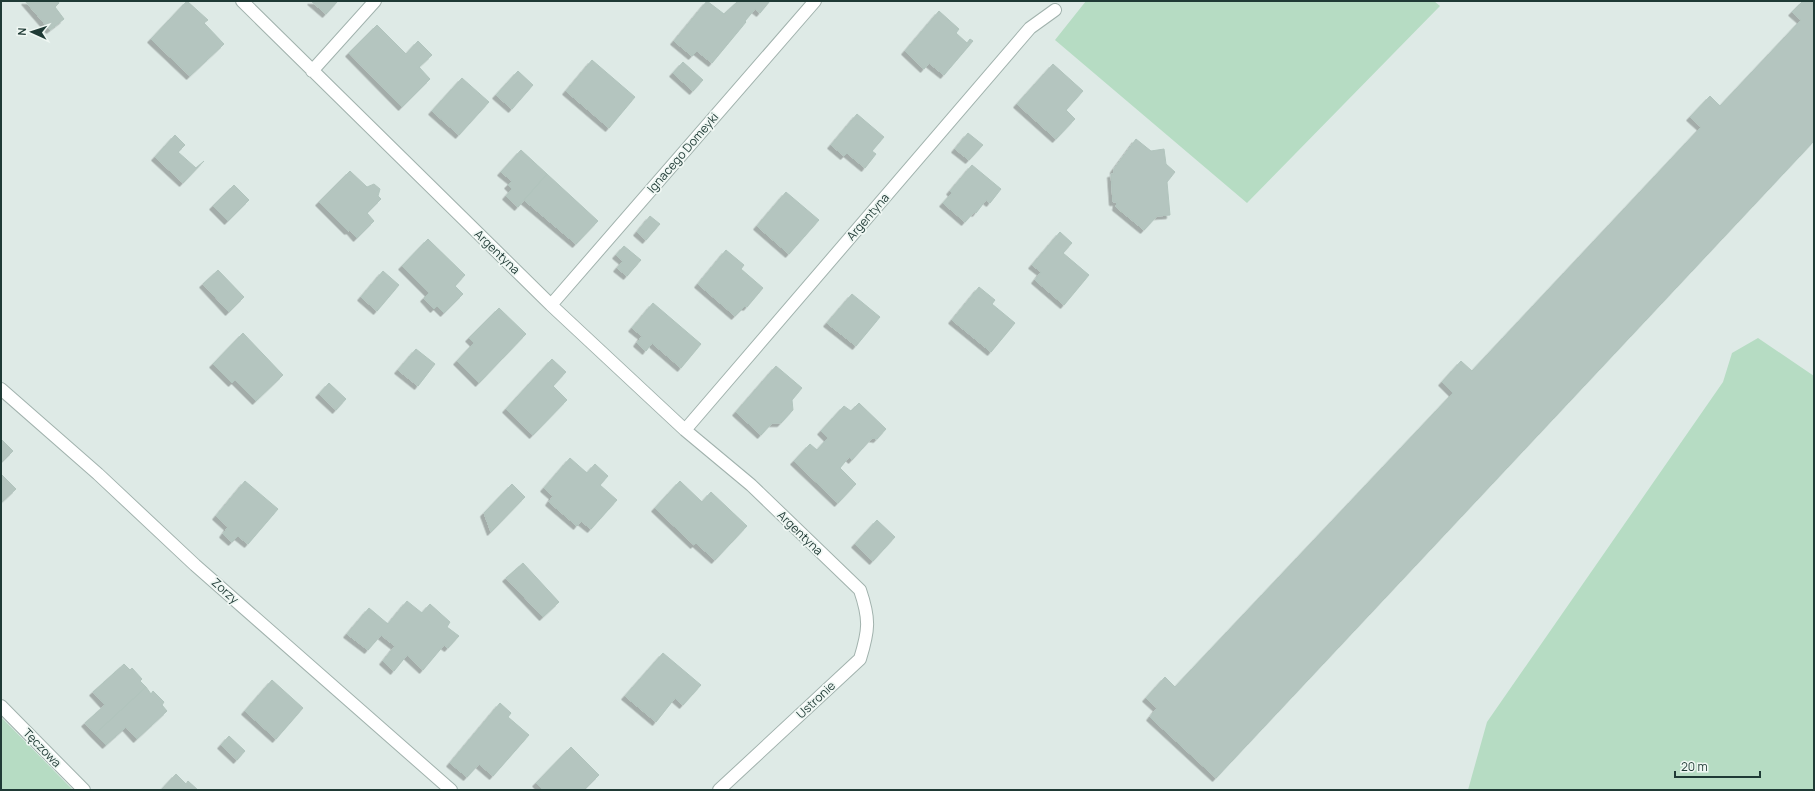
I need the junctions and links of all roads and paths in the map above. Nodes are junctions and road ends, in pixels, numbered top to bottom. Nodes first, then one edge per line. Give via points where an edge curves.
1 (242, 1) edge
2 (375, 1) edge
3 (815, 1) edge
4 (1055, 10) dead end
5 (312, 71) junction
6 (551, 305) junction
7 (1, 389) edge
8 (685, 430) junction
9 (860, 590) joint
10 (1, 706) edge
11 (84, 790) edge
12 (451, 790) edge
13 (719, 790) edge

1 - 5 street, Argentyna
2 - 5 street
3 - 6 street, Ignacego Domeyki
4 - 8 street, Argentyna via 1030,28
5 - 6 street, Argentyna
6 - 8 street, Argentyna
7 - 12 street, Zorzy
8 - 9 street, Argentyna via 751,485
9 - 13 street, Ustronie via 866,608 868,635 860,659
10 - 11 street, Tęczowa

